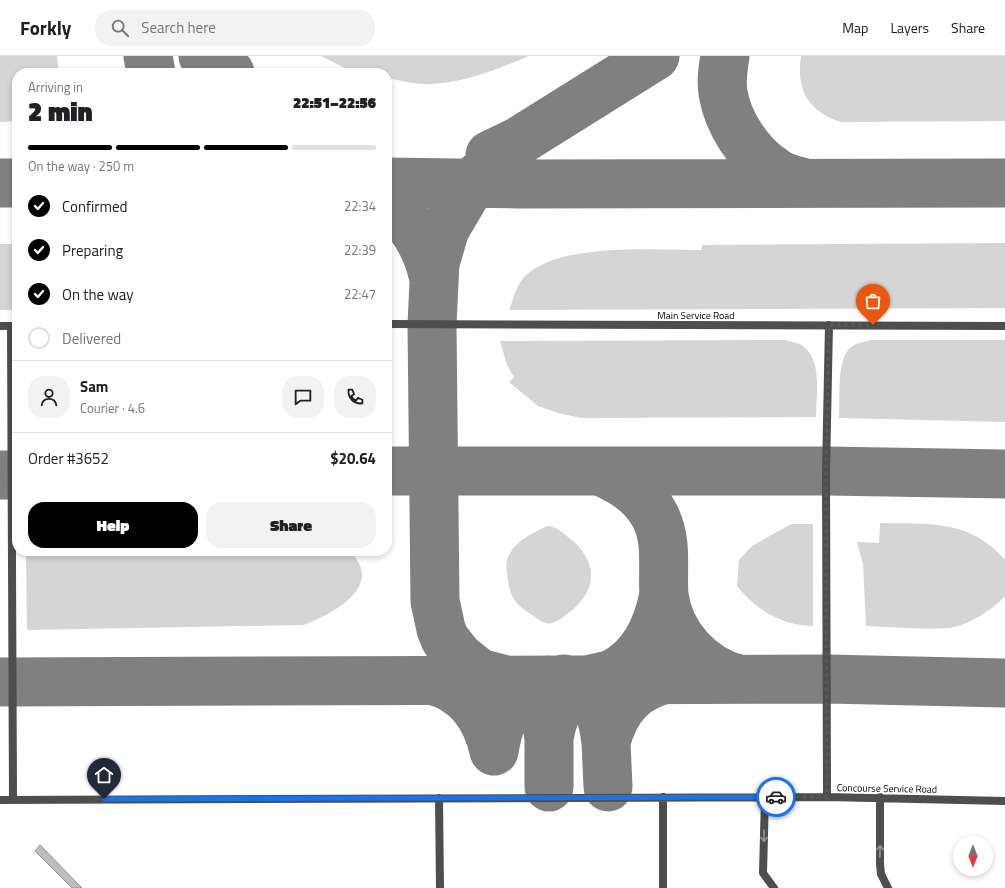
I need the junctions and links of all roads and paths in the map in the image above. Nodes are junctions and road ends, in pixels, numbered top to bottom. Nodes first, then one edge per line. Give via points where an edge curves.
1 (392, 324) edge
2 (829, 325) junction
3 (0, 326) edge
4 (12, 326) edge
5 (1005, 326) edge
6 (14, 556) edge
7 (663, 797) junction
8 (765, 797) junction
9 (827, 797) junction
10 (880, 797) junction
11 (439, 798) junction
12 (0, 800) edge
13 (14, 800) junction
14 (1005, 801) edge
15 (440, 888) edge
16 (663, 888) edge
17 (774, 888) edge
18 (888, 888) edge

1 - 2 lane, Main Service Road
2 - 5 lane, Main Service Road
2 - 9 lane via 826,471
3 - 4 lane
6 - 13 lane
7 - 8 lane, Concourse Service Road
7 - 11 lane, Concourse Service Road
7 - 16 lane
8 - 9 lane, Concourse Service Road
8 -> 17 lane via 763,873
9 - 10 lane, Concourse Service Road
10 - 14 lane, Concourse Service Road
18 -> 10 lane via 881,874 880,864
11 - 13 lane, Concourse Service Road
11 - 15 lane
12 - 13 lane, Concourse Service Road

